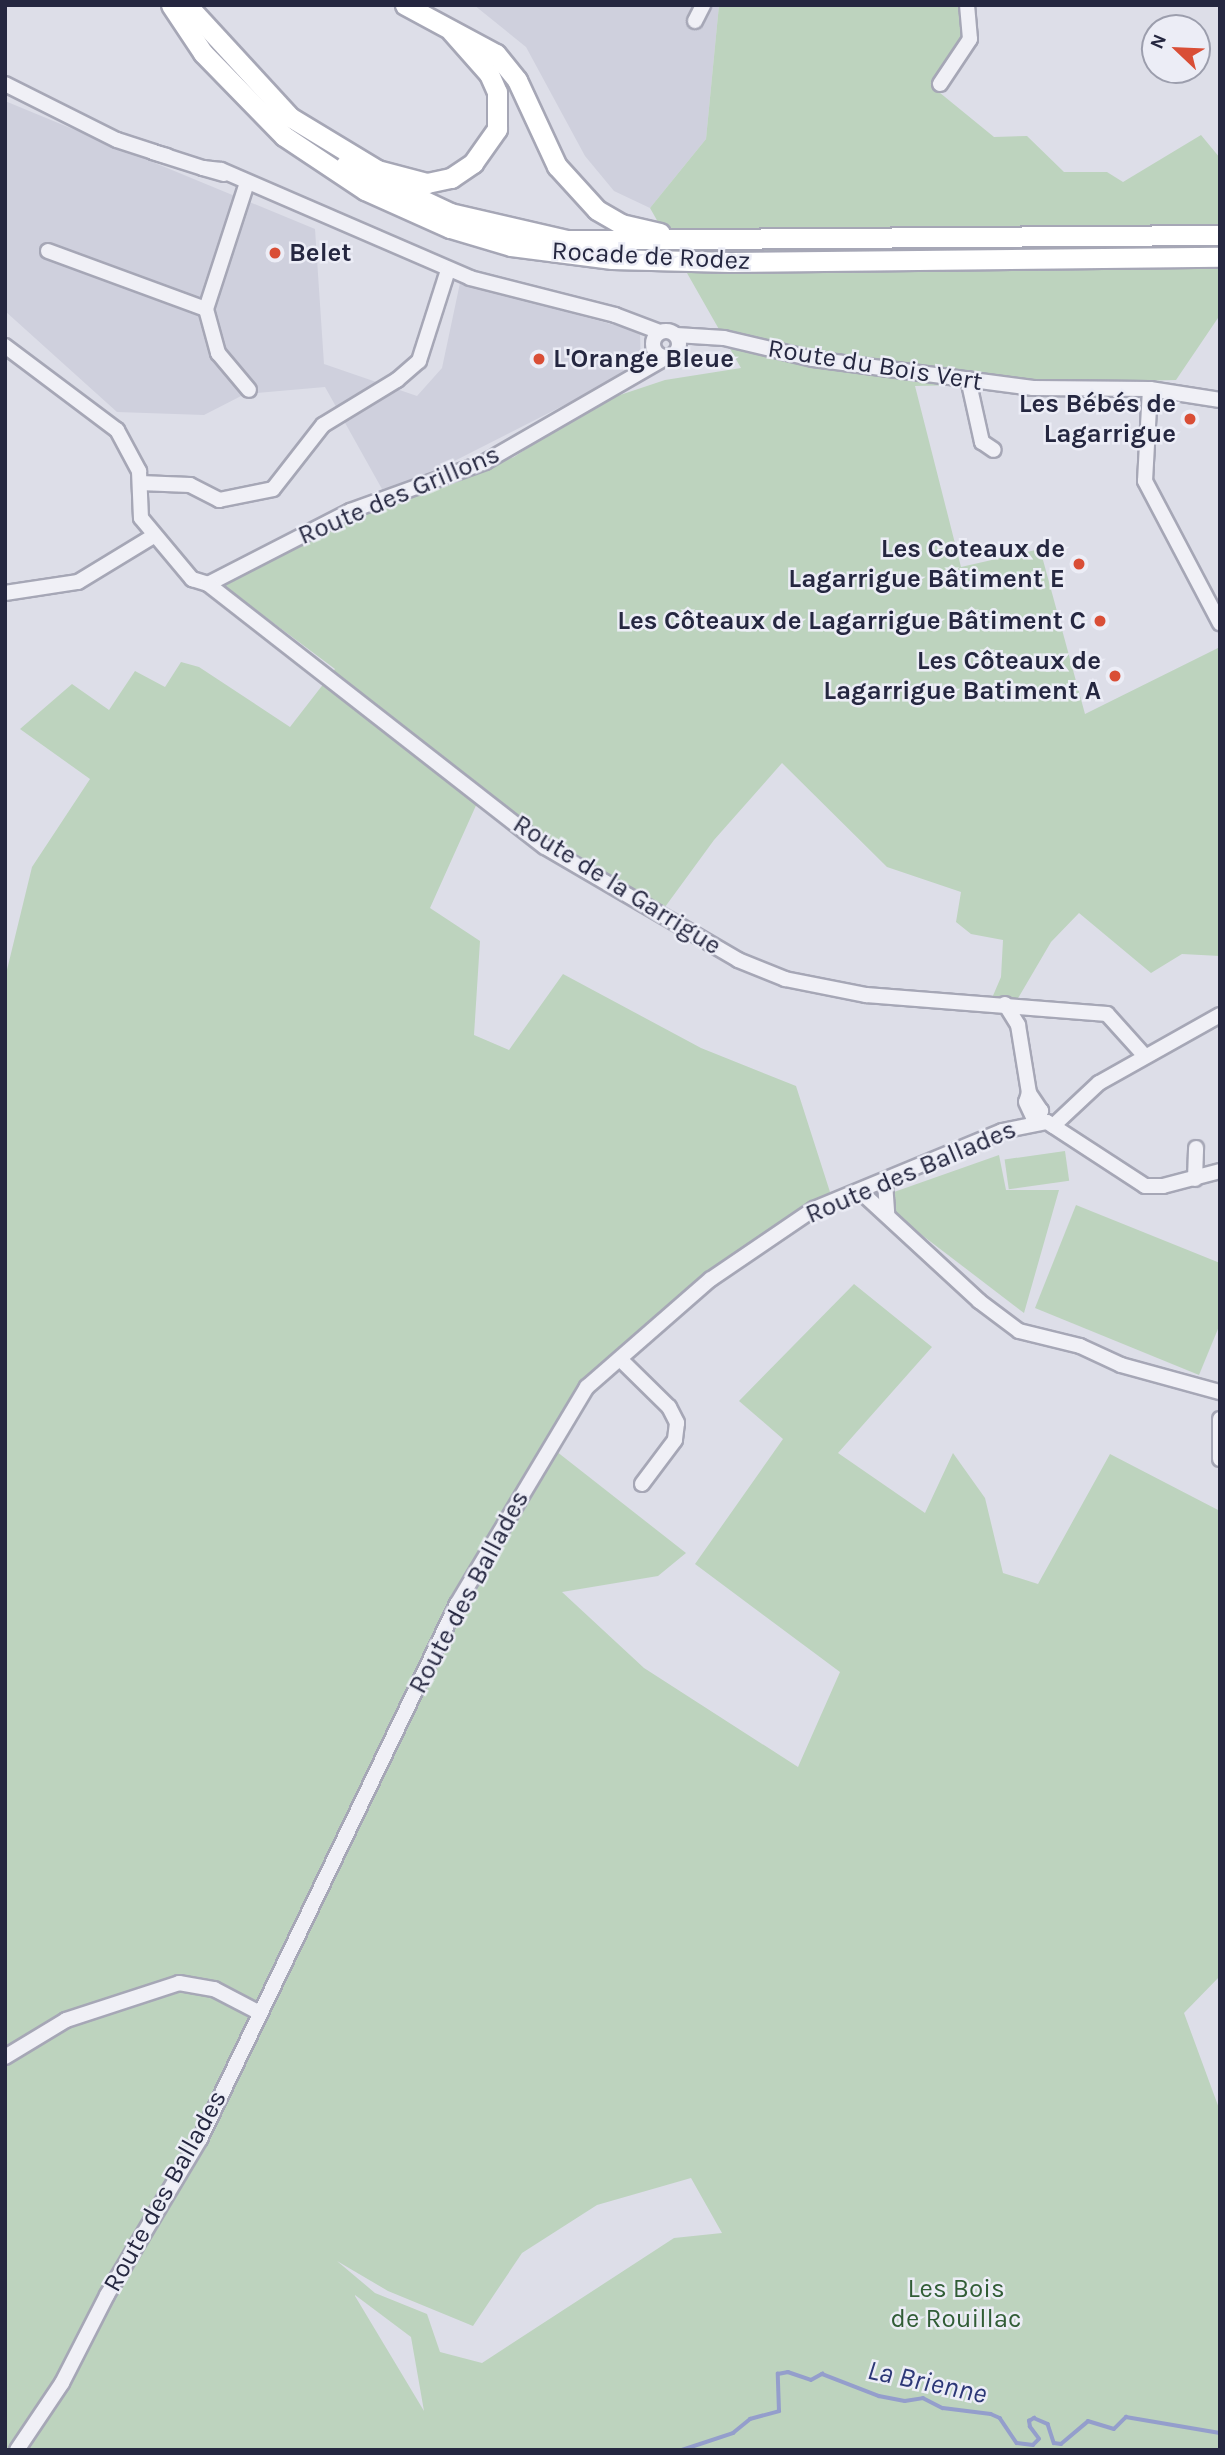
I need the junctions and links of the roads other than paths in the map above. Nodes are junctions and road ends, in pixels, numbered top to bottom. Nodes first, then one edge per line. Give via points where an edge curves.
1 (171, 5) edge
2 (187, 5) edge
3 (405, 5) edge
4 (703, 5) edge
5 (967, 5) edge
6 (695, 21) dead end
7 (450, 31) junction
8 (5, 84) edge
9 (940, 84) dead end
10 (247, 183) junction
11 (1220, 235) edge
12 (800, 239) junction
13 (48, 251) dead end
14 (1220, 258) edge
15 (448, 270) junction
16 (206, 309) junction
17 (698, 340) junction
18 (5, 346) edge
19 (662, 347) junction
20 (968, 379) junction
21 (1150, 389) junction
22 (249, 390) dead end
23 (1220, 400) edge
24 (994, 450) dead end
25 (140, 483) junction
26 (152, 537) junction
27 (208, 584) junction
28 (5, 593) edge
29 (1220, 623) edge
30 (1005, 1003) junction
31 (1220, 1015) edge
32 (1143, 1054) junction
33 (1035, 1121) junction
34 (1053, 1126) junction
35 (1196, 1148) dead end
36 (1220, 1171) edge
37 (1195, 1179) junction
38 (886, 1182) junction
39 (861, 1192) junction
40 (887, 1214) junction
41 (621, 1360) junction
42 (1220, 1392) edge
43 (1220, 1419) edge
44 (1220, 1459) edge
45 (642, 1484) dead end
46 (258, 2012) junction
47 (5, 2057) edge
48 (17, 2450) edge

1 - 14 highway, Rocade de Rodez via 203,53 284,136 365,190 450,228 511,246 612,259 730,262
2 - 7 highway via 290,117 377,170 427,183 451,178 473,163 497,129 499,110 489,74
2 - 12 highway, Rocade de Rodez via 212,43 270,107 339,160 417,201 482,222 567,240
3 - 7 highway
4 - 6 street
5 - 9 street via 970,39
7 - 12 highway via 496,54 510,72 557,166 597,210 621,224 670,235
8 - 10 street via 117,140
10 - 15 street
10 - 16 street
11 - 12 highway, Rocade de Rodez
13 - 16 street
15 - 19 street via 638,324
15 - 25 street via 419,361 397,380 323,425 273,489 219,500 190,485
16 - 22 street via 218,353
17 - 19 street, Route du Bois Vert
17 - 19 street, Route du Bois Vert via 676,335
17 - 20 street, Route du Bois Vert via 724,338 813,359
18 - 25 street via 117,430 136,462
19 - 27 street, Route des Grillons via 653,368 485,462 350,511
20 - 21 street, Route du Bois Vert via 1033,388
20 - 24 street via 982,442
21 - 23 street, Route du Bois Vert
21 - 29 street via 1145,481
25 - 26 street via 138,510
26 - 27 street via 192,579
26 - 28 street via 78,582
27 - 30 street, Route de la Garrigue via 545,847 738,960 785,979 832,989
30 - 32 street, Route de la Garrigue via 1107,1014
30 - 33 street via 1018,1024 1029,1093 1041,1111
31 - 32 street
32 - 34 street via 1099,1083
33 - 34 street, Route des Ballades
33 - 38 street, Route des Ballades via 944,1153
34 - 37 street, Route des Ballades via 1145,1186
35 - 37 street
36 - 37 street, Route des Ballades
38 - 39 street, Route des Ballades
38 - 40 street
39 - 40 street
39 - 41 street, Route des Ballades via 814,1209 771,1237 711,1279
40 - 42 street via 979,1301 1019,1331
41 - 45 street via 669,1407 677,1423 675,1440
41 - 46 street, Route des Ballades via 573,1405 490,1543 324,1889
43 - 44 street
46 - 47 street via 214,1989 178,1983 66,2020
46 - 48 street, Route des Ballades via 200,2139 107,2295 62,2383

